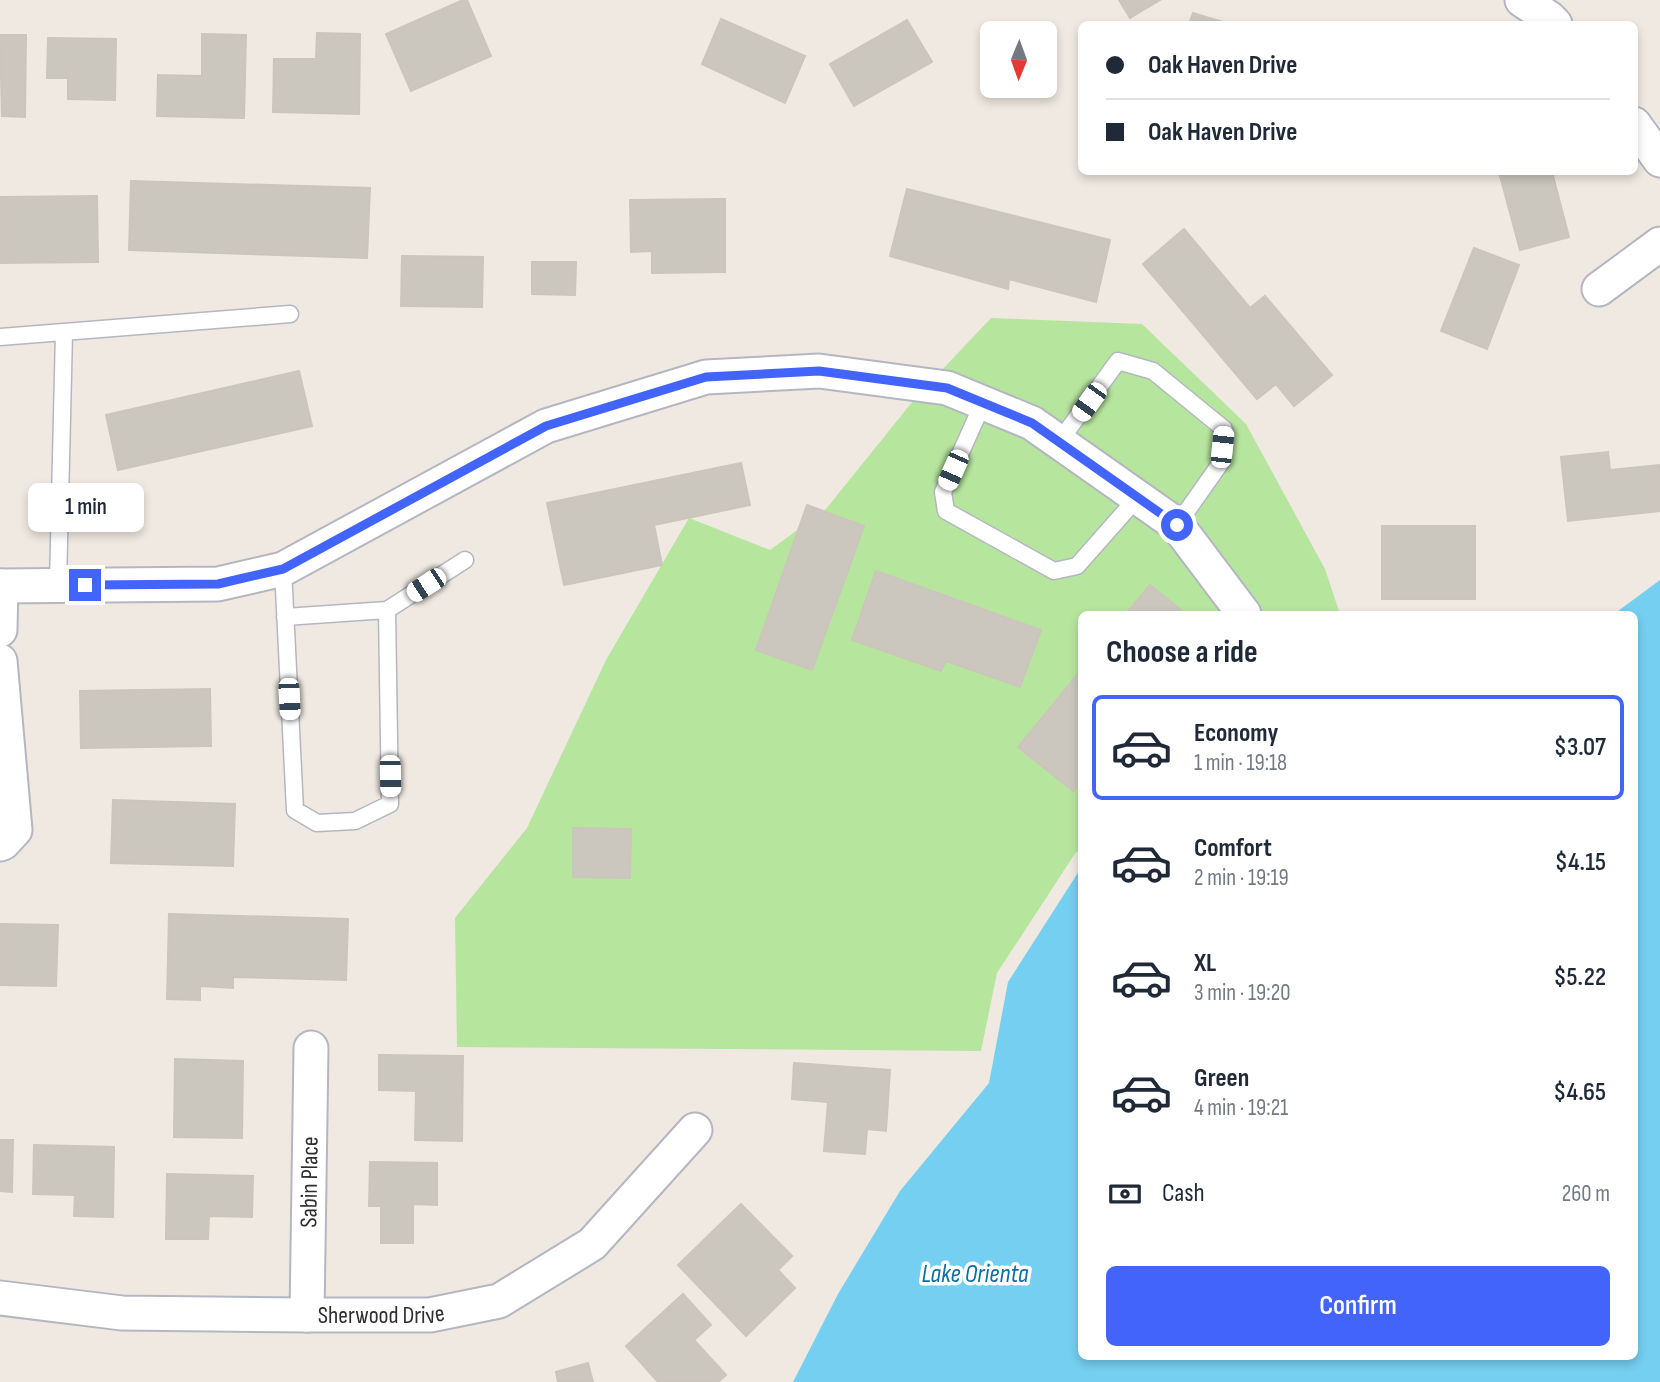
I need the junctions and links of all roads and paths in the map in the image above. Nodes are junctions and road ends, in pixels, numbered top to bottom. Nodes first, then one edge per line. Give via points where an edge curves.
1 (1522, 0) edge
2 (1552, 21) edge
3 (1638, 130) edge
4 (1660, 160) edge
5 (1660, 244) edge
6 (1599, 289) dead end
7 (290, 314) dead end
8 (64, 332) junction
9 (0, 337) edge
10 (983, 403) junction
11 (1059, 442) junction
12 (1137, 498) junction
13 (1177, 525) junction
14 (465, 560) dead end
15 (283, 569) junction
16 (1, 586) edge
17 (58, 586) junction
18 (387, 610) junction
19 (1242, 611) edge
20 (285, 617) junction
21 (0, 630) edge
22 (0, 661) edge
23 (0, 844) edge
24 (311, 1048) dead end
25 (695, 1130) dead end
26 (0, 1298) edge
27 (307, 1315) junction

1 - 2 street
3 - 4 street
5 - 6 street
7 - 8 lane
8 - 9 lane
8 - 17 lane
10 - 11 street via 1032,423
10 - 12 lane via 943,492 946,511 1054,571 1077,566
10 - 15 street via 947,388 819,371 706,377 546,426
11 - 12 street
11 - 13 lane via 1118,361 1153,371 1224,429 1220,464
12 - 13 street
13 - 19 street
14 - 18 lane
15 - 17 street via 218,584
15 - 20 lane
16 - 17 street
16 - 21 street
18 - 20 lane
18 - 20 lane via 390,804 355,821 317,823 295,810
22 - 23 street via 15,830
24 - 27 street, Sabin Place
25 - 27 street, Sherwood Drive via 592,1244 499,1301 430,1315
26 - 27 street, Sherwood Drive via 121,1313

